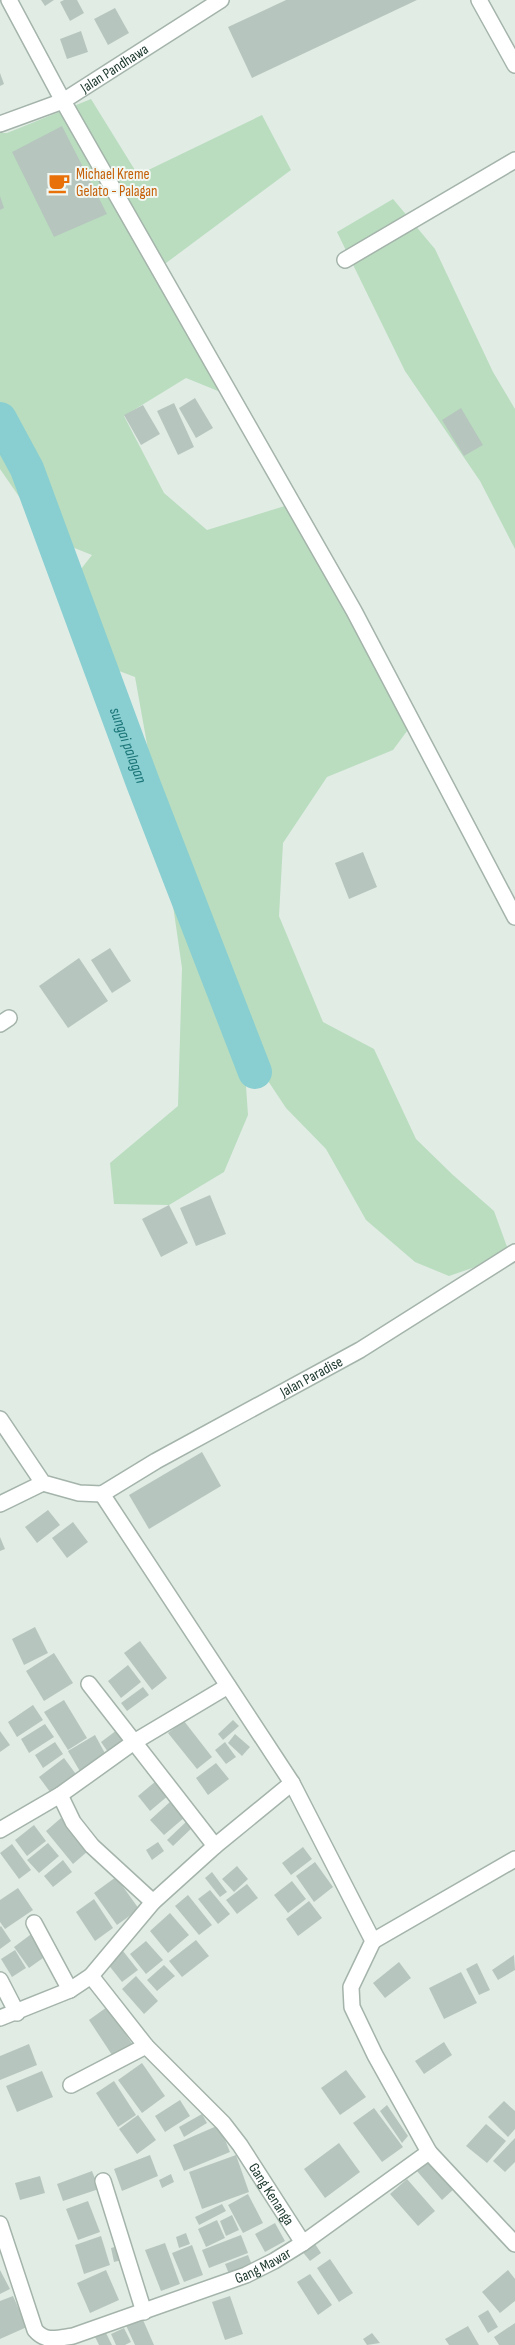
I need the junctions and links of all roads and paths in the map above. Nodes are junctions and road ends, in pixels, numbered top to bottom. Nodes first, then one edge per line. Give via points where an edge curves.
1 (9, 0) edge
2 (220, 0) edge
3 (478, 0) edge
4 (515, 65) edge
5 (63, 101) junction
6 (0, 124) edge
7 (515, 160) edge
8 (345, 260) dead end
9 (515, 917) edge
10 (515, 1252) edge
11 (0, 1419) edge
12 (43, 1483) junction
13 (102, 1494) junction
14 (0, 1504) edge
15 (89, 1684) dead end
16 (228, 1686) junction
17 (134, 1742) junction
18 (292, 1783) junction
19 (60, 1795) junction
20 (0, 1830) edge
21 (215, 1846) junction
22 (515, 1859) edge
23 (153, 1902) junction
24 (34, 1923) dead end
25 (373, 1941) junction
26 (91, 1976) junction
27 (0, 1980) edge
28 (70, 1990) junction
29 (17, 2013) junction
30 (0, 2018) edge
31 (146, 2046) junction
32 (71, 2085) dead end
33 (429, 2152) junction
34 (103, 2181) dead end
35 (0, 2224) edge
36 (514, 2240) edge
37 (303, 2243) junction
38 (144, 2312) junction
39 (75, 2340) edge

1 - 5 street
2 - 5 street, Jalan Pandhawa
3 - 4 street
5 - 6 street, Jalan Pandhawa
5 - 9 street via 354,611
7 - 8 street
10 - 13 street, Jalan Paradise via 360,1350
11 - 12 street
12 - 13 street
12 - 14 street
13 - 16 street
15 - 17 street
16 - 17 street
16 - 18 street
17 - 19 street
17 - 21 street
18 - 21 street
18 - 25 street
19 - 20 street
19 - 23 street via 73,1822 92,1846
21 - 23 street
22 - 25 street
23 - 26 street
24 - 28 street
25 - 33 street via 351,1987 352,2008 374,2055
26 - 28 street
26 - 31 street, Gang Kenanga
27 - 29 street
28 - 29 street
29 - 30 street
31 - 32 street
31 - 37 street, Gang Kenanga via 240,2145
33 - 36 street
33 - 37 street, Gang Mawar
34 - 38 street
35 - 39 street, Gang Mawar via 35,2330 41,2337 51,2340
37 - 38 street, Gang Mawar via 246,2275
38 - 39 street, Gang Mawar

